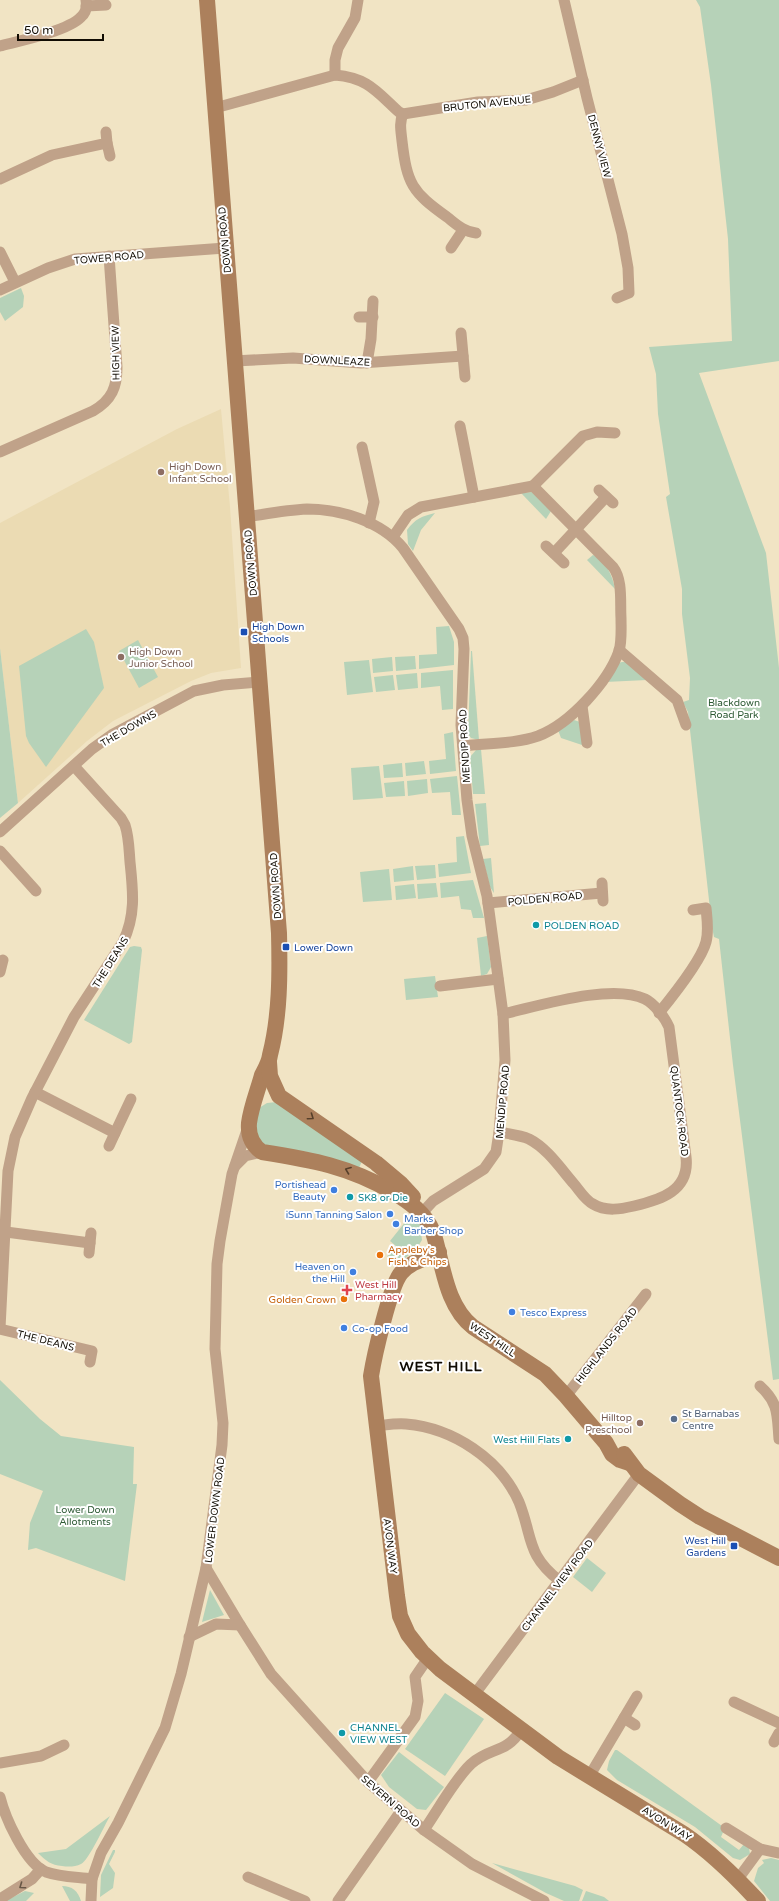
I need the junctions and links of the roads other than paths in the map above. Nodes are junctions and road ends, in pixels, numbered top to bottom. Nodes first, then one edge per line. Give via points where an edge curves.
1 (207, 0) edge
2 (358, 0) edge
3 (564, 0) edge
4 (86, 3) edge
5 (106, 5) dead end
6 (0, 45) edge
7 (335, 75) junction
8 (583, 80) junction
9 (215, 108) junction
10 (403, 114) junction
11 (110, 156) dead end
12 (0, 179) edge
13 (463, 230) junction
14 (476, 233) dead end
15 (225, 248) junction
16 (451, 248) dead end
17 (0, 252) edge
18 (109, 256) junction
19 (15, 282) junction
20 (0, 290) edge
21 (617, 298) dead end
22 (373, 301) dead end
23 (359, 317) dead end
24 (373, 317) junction
25 (461, 333) dead end
26 (463, 356) junction
27 (234, 361) junction
28 (367, 362) junction
29 (465, 377) dead end
30 (460, 426) dead end
31 (614, 434) dead end
32 (362, 447) dead end
33 (0, 452) edge
34 (533, 486) junction
35 (474, 497) junction
36 (606, 497) dead end
37 (246, 517) junction
38 (369, 523) junction
39 (575, 530) junction
40 (393, 537) junction
41 (564, 563) dead end
42 (619, 650) junction
43 (260, 682) junction
44 (582, 706) junction
45 (686, 724) dead end
46 (587, 743) dead end
47 (463, 746) junction
48 (74, 766) junction
49 (0, 832) edge
50 (0, 851) edge
51 (36, 891) dead end
52 (602, 892) dead end
53 (488, 903) junction
54 (694, 910) dead end
55 (498, 979) junction
56 (440, 986) dead end
57 (659, 1013) junction
58 (502, 1014) junction
59 (269, 1061) junction
60 (35, 1092) junction
61 (279, 1096) junction
62 (131, 1099) dead end
63 (250, 1120) junction
64 (499, 1132) junction
65 (115, 1133) junction
66 (109, 1146) dead end
67 (262, 1152) junction
68 (376, 1163) junction
69 (232, 1174) junction
70 (366, 1177) junction
71 (420, 1211) junction
72 (6, 1232) junction
73 (90, 1243) dead end
74 (438, 1252) junction
75 (646, 1294) dead end
76 (0, 1328) edge
77 (92, 1352) dead end
78 (760, 1386) dead end
79 (566, 1396) junction
80 (376, 1426) junction
81 (779, 1439) edge
82 (634, 1468) junction
83 (779, 1558) edge
84 (206, 1568) junction
85 (560, 1581) junction
86 (240, 1625) junction
87 (189, 1637) junction
88 (428, 1658) junction
89 (474, 1695) junction
90 (637, 1696) dead end
91 (734, 1702) dead end
92 (624, 1718) junction
93 (779, 1724) edge
94 (635, 1726) dead end
95 (521, 1730) junction
96 (64, 1745) dead end
97 (0, 1763) edge
98 (590, 1775) junction
99 (368, 1782) junction
100 (0, 1797) edge
101 (401, 1811) junction
102 (3, 1814) edge
103 (726, 1828) dead end
104 (424, 1830) junction
105 (760, 1849) junction
106 (779, 1853) edge
107 (41, 1868) junction
108 (248, 1877) dead end
109 (92, 1879) junction
110 (738, 1879) junction
111 (0, 1900) edge
112 (91, 1901) edge
113 (305, 1901) edge
114 (338, 1901) edge
115 (544, 1901) edge
116 (758, 1901) edge

1 - 9 street, DOWN ROAD
2 - 7 street via 355,18 338,48
3 - 8 street, DENNY VIEW
4 - 5 street
4 - 6 street via 81,17 64,27
7 - 9 street
7 - 10 street via 363,81
8 - 10 street, BRUTON AVENUE via 526,100 475,102
8 - 21 street, DENNY VIEW via 622,234 632,293
9 - 15 street, DOWN ROAD
10 - 13 street via 400,122 405,162 412,187 426,202
11 - 12 street via 107,137 52,156
13 - 14 street
13 - 16 street
15 - 18 street, TOWER ROAD
15 - 27 street, DOWN ROAD
17 - 19 street
18 - 19 street, TOWER ROAD via 71,260
18 - 33 street, HIGH VIEW via 117,367 113,393 102,406 93,411
19 - 20 street, TOWER ROAD
22 - 24 street
23 - 24 street
24 - 28 street
25 - 26 street
26 - 28 street, DOWNLEAZE
26 - 29 street
27 - 28 street, DOWNLEAZE via 293,358
27 - 37 street, DOWN ROAD
30 - 35 street
31 - 34 street via 594,432 583,436
32 - 38 street via 374,502
34 - 35 street
34 - 39 street
35 - 40 street via 416,510 403,521
36 - 39 street
37 - 38 street, MENDIP ROAD via 311,509 347,515
37 - 43 street, DOWN ROAD
38 - 40 street, MENDIP ROAD
39 - 41 street via 550,550
39 - 42 street via 617,575 621,619
40 - 47 street, MENDIP ROAD via 451,617 463,638
42 - 44 street
42 - 45 street via 677,700
43 - 48 street, THE DOWNS via 223,685 194,691 114,734
43 - 59 street, DOWN ROAD via 279,947 278,1004
44 - 46 street
44 - 47 street via 561,723 538,736
47 - 53 street, MENDIP ROAD via 472,836
48 - 49 street, THE DOWNS
48 - 60 street, THE DEANS via 125,825 133,888 133,910 124,942 74,1017
50 - 51 street
52 - 53 street, POLDEN ROAD
53 - 55 street, MENDIP ROAD
54 - 57 street via 706,908 708,928 705,944 700,956
55 - 56 street
55 - 58 street, MENDIP ROAD
57 - 58 street, QUANTOCK ROAD via 644,999 609,994 588,995
57 - 64 street, QUANTOCK ROAD via 669,1027 686,1160 682,1179 670,1193 656,1201 618,1210 597,1206 588,1200 532,1140
58 - 64 street, MENDIP ROAD via 505,1054
59 - 61 street via 270,1076
59 - 63 street, DOWN ROAD
60 - 65 street
60 - 72 street, THE DEANS via 20,1124 10,1155
61 - 63 street via 263,1101
61 -> 68 street, WEST HILL
62 - 65 street
63 - 67 street via 251,1139
63 - 69 street, LOWER DOWN ROAD
64 - 71 street, MENDIP ROAD via 496,1152 486,1167
65 - 66 street
67 - 69 street, WEST HILL via 240,1160
70 -> 67 street, WEST HILL via 344,1168
68 - 70 street
68 - 71 street, WEST HILL via 404,1187
69 - 84 street, LOWER DOWN ROAD via 218,1264 215,1349 223,1423
70 - 71 street, WEST HILL via 406,1199
71 - 74 street, WEST HILL via 433,1232
72 - 73 street
72 - 76 street, THE DEANS
74 - 79 street, WEST HILL via 451,1295 462,1317 473,1327 545,1374
74 - 80 street, AVON WAY via 406,1268 395,1286 372,1366 371,1382
75 - 79 street, HIGHLANDS ROAD
76 - 77 street, THE DEANS
78 - 81 street via 776,1404
79 - 82 street, WEST HILL via 615,1456
80 - 85 street via 407,1424 436,1430 459,1439 482,1455 514,1493 538,1560
80 - 88 street, AVON WAY via 400,1616 408,1634
82 - 83 street, WEST HILL via 700,1517
82 - 85 street, CHANNEL VIEW ROAD
84 - 86 street, SEVERN ROAD
84 - 87 street, LOWER DOWN ROAD
85 - 89 street, CHANNEL VIEW ROAD
86 - 87 street via 216,1624
86 - 99 street, SEVERN ROAD via 271,1674
87 - 109 street, LOWER DOWN ROAD via 165,1728 101,1852
88 - 89 street, AVON WAY
88 - 99 street via 415,1677 418,1700 415,1717
89 - 95 street, AVON WAY
90 - 92 street
91 - 93 street
92 - 94 street
92 - 98 street
95 - 98 street, AVON WAY via 558,1757
95 - 104 street via 510,1744 482,1756 470,1765
96 - 97 street via 56,1753
98 - 110 street, AVON WAY via 705,1848
99 - 101 street, SEVERN ROAD
100 - 102 street
101 - 104 street, SEVERN ROAD
101 - 114 street
102 - 107 street via 28,1854
103 - 105 street
104 - 115 street, SEVERN ROAD via 472,1864
105 - 106 street
105 - 110 street
107 - 109 street via 49,1872
107 -> 111 street via 32,1879
108 - 113 street
109 - 112 street, LOWER DOWN ROAD
110 - 116 street, AVON WAY

